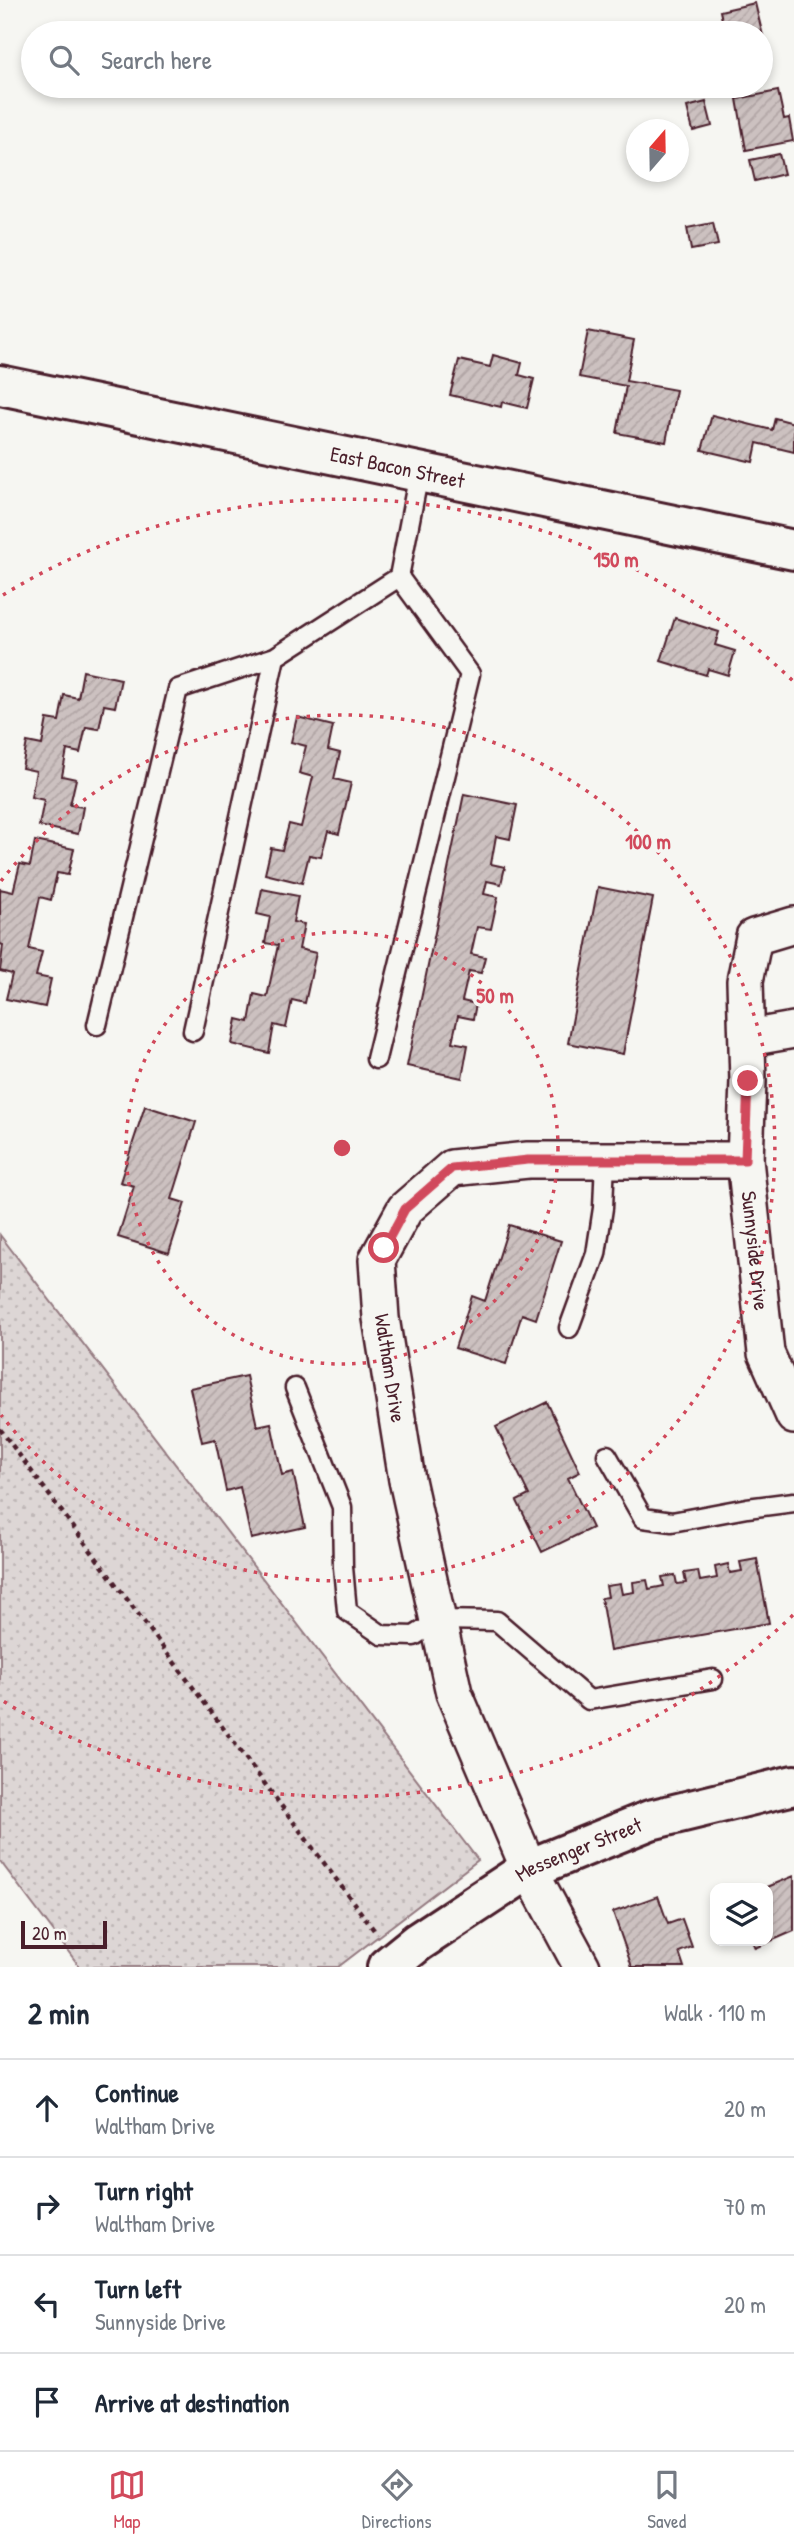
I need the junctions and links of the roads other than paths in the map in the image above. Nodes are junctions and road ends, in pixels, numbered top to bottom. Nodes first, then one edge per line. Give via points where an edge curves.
1 (0, 385) edge
2 (419, 473) junction
3 (794, 550) edge
4 (399, 578) junction
5 (275, 657) junction
6 (794, 925) edge
7 (97, 1025) dead end
8 (794, 1030) edge
9 (194, 1031) dead end
10 (748, 1038) junction
11 (376, 1059) dead end
12 (605, 1159) junction
13 (745, 1160) junction
14 (569, 1328) dead end
15 (295, 1388) dead end
16 (794, 1416) edge
17 (607, 1455) dead end
18 (794, 1502) edge
19 (439, 1620) junction
20 (713, 1679) dead end
21 (794, 1785) edge
22 (529, 1869) junction
23 (392, 1963) edge
24 (582, 1967) edge

1 - 2 main road, East Bacon Street
2 - 3 main road, East Bacon Street
2 - 4 lane
4 - 5 lane
4 - 11 lane via 470,674
5 - 7 lane via 177,689
5 - 9 lane
6 - 10 street, Sunnyside Drive via 754,937 745,981
8 - 10 street
10 - 13 street, Sunnyside Drive
12 - 13 street, Waltham Drive
12 - 14 lane via 596,1254
12 - 19 street, Waltham Drive via 528,1160 452,1168 405,1209 377,1260 381,1318 407,1480
13 - 16 street, Sunnyside Drive via 766,1353
15 - 19 lane via 342,1507 347,1611 382,1635 414,1636
17 - 18 lane via 643,1518 672,1522
19 - 20 lane via 497,1621 589,1700
19 - 22 street, Waltham Drive via 454,1693
21 - 22 main road, Messenger Street via 650,1820
22 - 23 main road, Messenger Street
22 - 24 street, Waltham Drive

